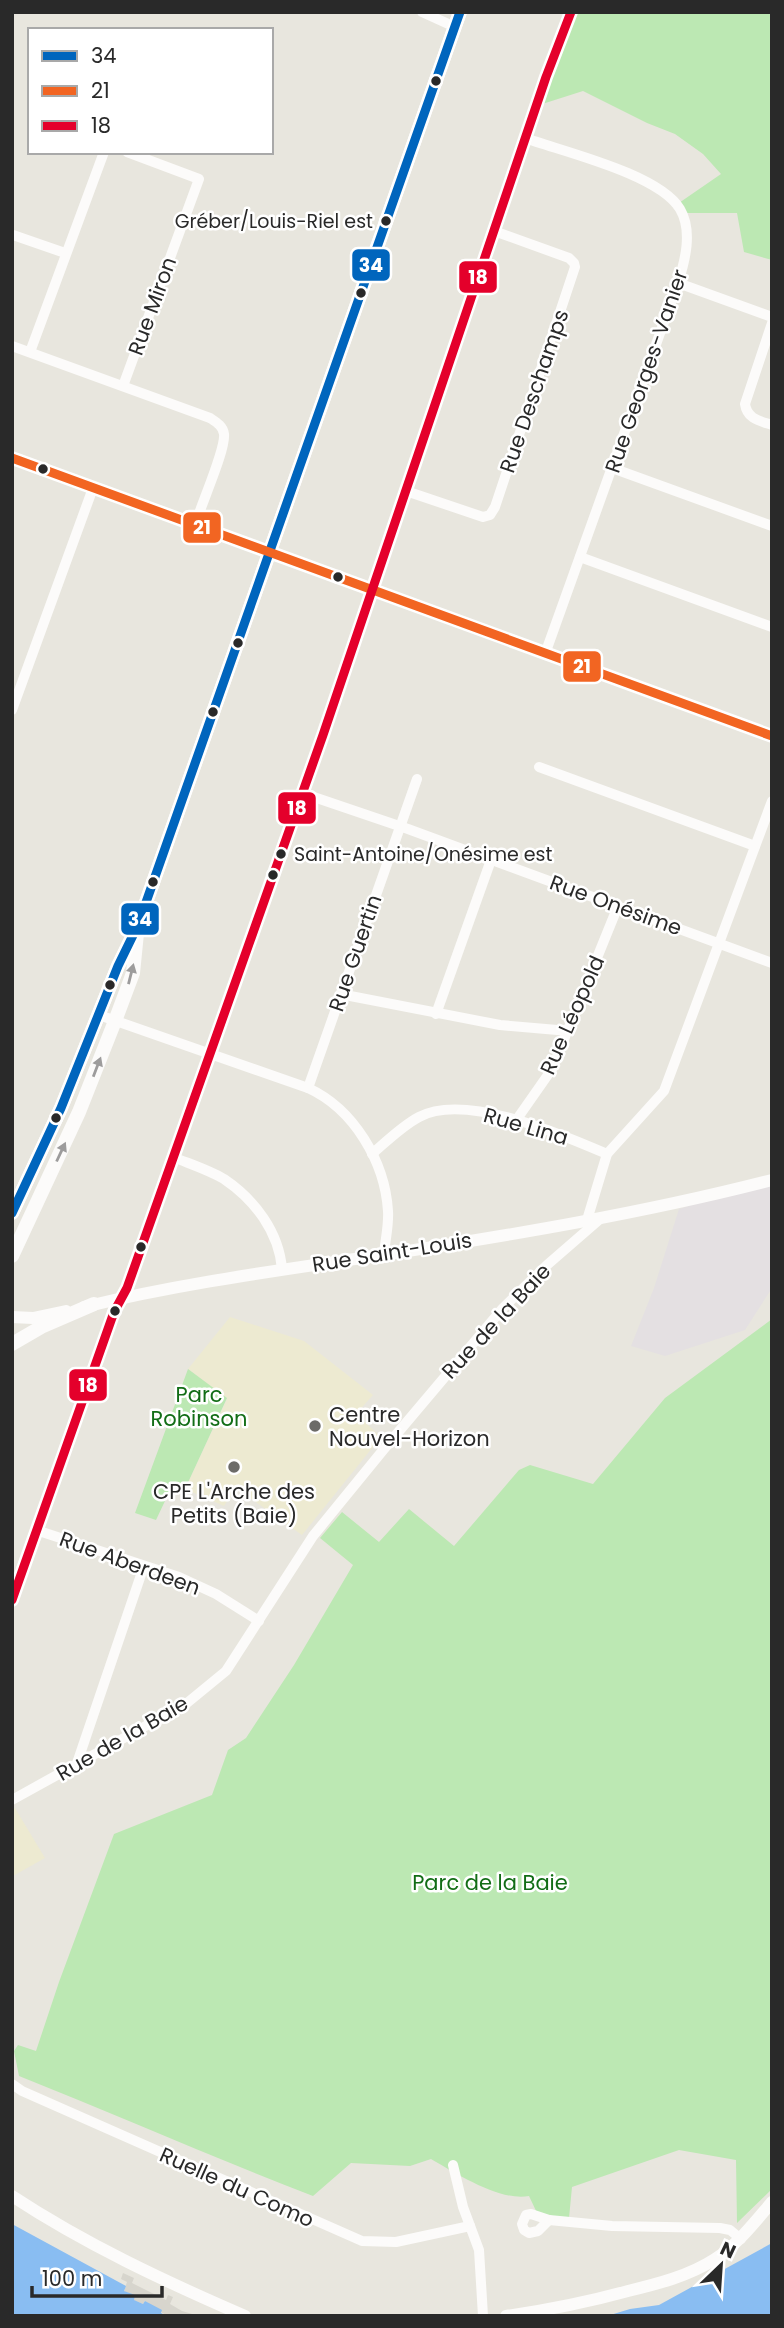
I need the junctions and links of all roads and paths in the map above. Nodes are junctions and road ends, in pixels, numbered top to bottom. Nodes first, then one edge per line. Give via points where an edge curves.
1 (422, 12) edge
2 (460, 12) edge
3 (571, 12) edge
4 (455, 27) junction
5 (525, 138) junction
6 (103, 154) edge
7 (132, 154) edge
8 (494, 231) junction
9 (13, 234) edge
10 (65, 253) junction
11 (678, 283) junction
12 (772, 317) edge
13 (772, 323) edge
14 (12, 346) edge
15 (30, 352) junction
16 (123, 386) junction
17 (772, 425) edge
18 (12, 458) edge
19 (612, 468) junction
20 (93, 488) junction
21 (406, 491) junction
22 (194, 526) junction
23 (772, 526) edge
24 (270, 552) junction
25 (580, 557) junction
26 (372, 590) junction
27 (772, 628) edge
28 (545, 654) junction
29 (12, 710) edge
30 (772, 736) edge
31 (539, 767) dead end
32 (417, 779) dead end
33 (302, 793) junction
34 (772, 801) edge
35 (400, 826) junction
36 (755, 846) junction
37 (491, 860) junction
38 (618, 906) junction
39 (138, 925) junction
40 (720, 943) junction
41 (772, 962) edge
42 (340, 994) junction
43 (436, 1014) junction
44 (99, 1015) junction
45 (115, 1021) junction
46 (569, 1031) junction
47 (211, 1054) junction
48 (308, 1088) junction
49 (517, 1119) junction
50 (372, 1154) junction
51 (607, 1154) junction
52 (173, 1157) junction
53 (772, 1180) edge
54 (12, 1213) edge
55 (594, 1219) junction
56 (384, 1255) junction
57 (12, 1256) edge
58 (282, 1269) junction
59 (122, 1297) junction
60 (94, 1304) junction
61 (12, 1317) edge
62 (12, 1344) edge
63 (36, 1530) junction
64 (144, 1566) junction
65 (12, 1600) edge
66 (258, 1621) junction
67 (76, 1766) junction
68 (12, 1800) edge
69 (12, 2084) edge
70 (453, 2165) dead end
71 (12, 2196) edge
72 (772, 2202) edge
73 (550, 2220) dead end
74 (470, 2226) junction
75 (741, 2239) junction
76 (245, 2316) edge
77 (483, 2316) edge
78 (506, 2316) edge

1 - 4 street
2 - 4 main road
3 - 5 street
4 - 24 main road
5 - 8 street
5 - 11 street, Rue Georges-Vanier via 628,173 669,197 680,210 685,229 686,255
6 - 10 street
7 - 16 street, Rue Miron via 199,179
8 - 21 street
8 - 21 street, Rue Deschamps via 575,263 495,507 482,517
9 - 10 street
10 - 15 street
11 - 12 street
11 - 19 street, Rue Georges-Vanier
13 - 17 street via 745,404 750,416
14 - 15 street
15 - 16 street
16 - 22 street via 210,418 223,429 223,443
18 - 20 street
19 - 23 street
19 - 25 street, Rue Georges-Vanier
20 - 22 street
20 - 29 street
21 - 26 street
22 - 24 street
24 - 26 street
24 - 39 main road
25 - 27 street
25 - 28 street, Rue Georges-Vanier
26 - 28 street
26 - 33 street
28 - 30 street
31 - 36 street
32 - 35 street, Rue Guertin
33 - 35 street, Rue Onésime
33 - 47 street
34 - 36 street
35 - 37 street, Rue Onésime
35 - 42 street, Rue Guertin
36 - 40 street
37 - 38 street, Rue Onésime
37 - 43 street
38 - 40 street, Rue Onésime
38 - 46 street, Rue Léopold
39 - 44 main road
45 -> 39 main road via 133,973
40 - 41 street, Rue Onésime
40 - 51 street via 664,1091
42 - 43 street
42 - 48 street, Rue Guertin
43 - 46 street
44 - 45 street
44 - 54 main road
45 - 47 street
57 -> 45 main road via 79,1112
46 - 49 street, Rue Léopold via 552,1069
47 - 48 street
47 - 52 street
48 - 50 street via 353,1123
49 - 50 street, Rue Lina via 437,1110 420,1116
49 - 51 street, Rue Lina
50 - 56 street via 388,1213
51 - 55 street
52 - 58 street via 223,1179 253,1204 270,1227
52 - 59 street
53 - 55 street, Rue Saint-Louis
55 - 56 street, Rue Saint-Louis
55 - 66 street, Rue de la Baie via 466,1351 313,1536
56 - 58 street, Rue Saint-Louis
58 - 59 street, Rue Saint-Louis
59 - 60 street, Rue Saint-Louis
59 - 63 street
60 - 61 street, Rue Saint-Louis via 42,1317
60 - 62 main road
63 - 64 street, Rue Aberdeen
63 - 65 street
64 - 66 street, Rue Aberdeen via 216,1594
64 - 67 street
66 - 67 street, Rue de la Baie via 226,1671 187,1703
67 - 68 street, Rue de la Baie
69 - 74 street, Ruelle du Como via 362,2242 396,2242
70 - 74 street
71 - 76 street via 82,2239
72 - 75 street
73 - 75 street via 720,2228
74 - 77 street via 479,2250
75 - 78 street via 705,2265 655,2284 564,2308

